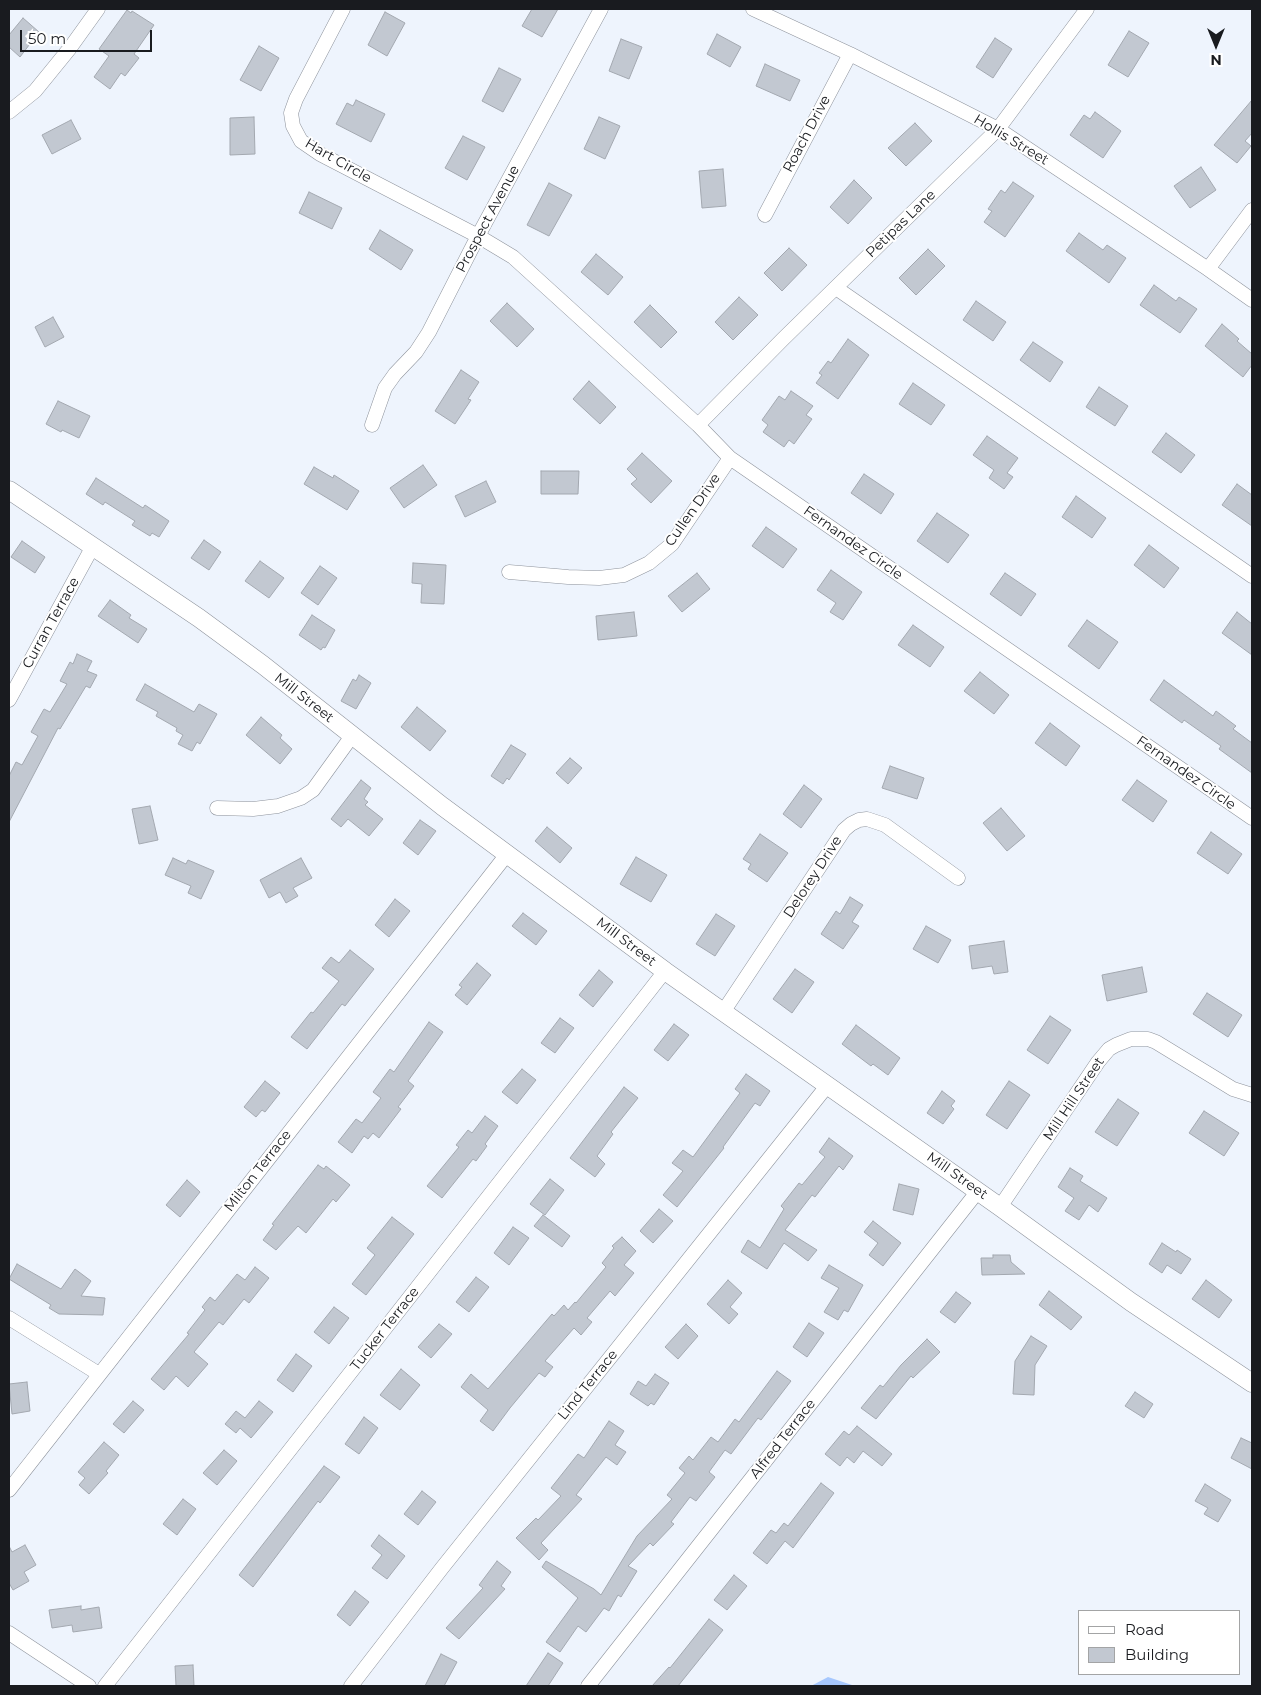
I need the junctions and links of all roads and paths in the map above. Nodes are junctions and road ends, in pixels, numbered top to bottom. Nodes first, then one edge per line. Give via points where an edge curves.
1 (98, 9) edge
2 (343, 9) edge
3 (601, 9) edge
4 (752, 9) edge
5 (1088, 9) edge
6 (850, 54) junction
7 (9, 112) edge
8 (998, 129) junction
9 (1252, 210) edge
10 (765, 215) dead end
11 (478, 236) junction
12 (1208, 269) junction
13 (836, 288) junction
14 (1252, 300) edge
15 (372, 425) dead end
16 (698, 425) junction
17 (730, 458) junction
18 (9, 490) edge
19 (93, 546) junction
20 (508, 572) dead end
21 (1252, 576) edge
22 (9, 700) edge
23 (352, 736) junction
24 (217, 808) dead end
25 (1252, 818) edge
26 (508, 854) junction
27 (958, 878) dead end
28 (665, 971) junction
29 (723, 1012) junction
30 (827, 1086) junction
31 (1252, 1095) edge
32 (978, 1191) junction
33 (1000, 1207) junction
34 (9, 1318) edge
35 (99, 1374) junction
36 (1252, 1383) edge
37 (9, 1490) edge
38 (9, 1633) edge
39 (89, 1686) edge
40 (105, 1686) edge
41 (352, 1686) edge
42 (588, 1686) edge

1 - 7 street via 35,91
2 - 11 street, Hart Circle via 291,113 301,141
3 - 11 street, Prospect Avenue
4 - 6 street, Hollis Street
5 - 8 street, Petipas Lane
6 - 8 street, Hollis Street
6 - 10 street, Roach Drive
8 - 12 street, Hollis Street
8 - 13 street, Petipas Lane
9 - 12 street
11 - 15 street, Prospect Avenue via 429,332 385,388
11 - 16 street, Fernandez Circle via 513,258
12 - 14 street, Hollis Street
13 - 16 street, Petipas Lane
13 - 21 street
16 - 17 street, Fernandez Circle
17 - 20 street, Cullen Drive via 672,544 649,563 624,575 599,578
17 - 25 street, Fernandez Circle
18 - 19 street, Mill Street
19 - 22 street, Curran Terrace
19 - 23 street, Mill Street via 199,618
23 - 24 street via 313,790 301,798 270,807
23 - 26 street, Mill Street
26 - 28 street, Mill Street
26 - 35 street, Milton Terrace
27 - 29 street, Delorey Drive via 885,825 867,819 858,820 844,830
28 - 29 street, Mill Street
28 - 40 street, Tucker Terrace
29 - 30 street, Mill Street
30 - 32 street, Mill Street
30 - 41 street, Lind Terrace via 442,1568
31 - 33 street, Mill Hill Street via 1234,1089 1156,1042 1139,1039 1116,1045 1098,1062
32 - 33 street, Mill Street
32 - 42 street, Alfred Terrace
33 - 36 street, Mill Street via 1131,1302
34 - 35 street
35 - 37 street, Milton Terrace
38 - 39 street

